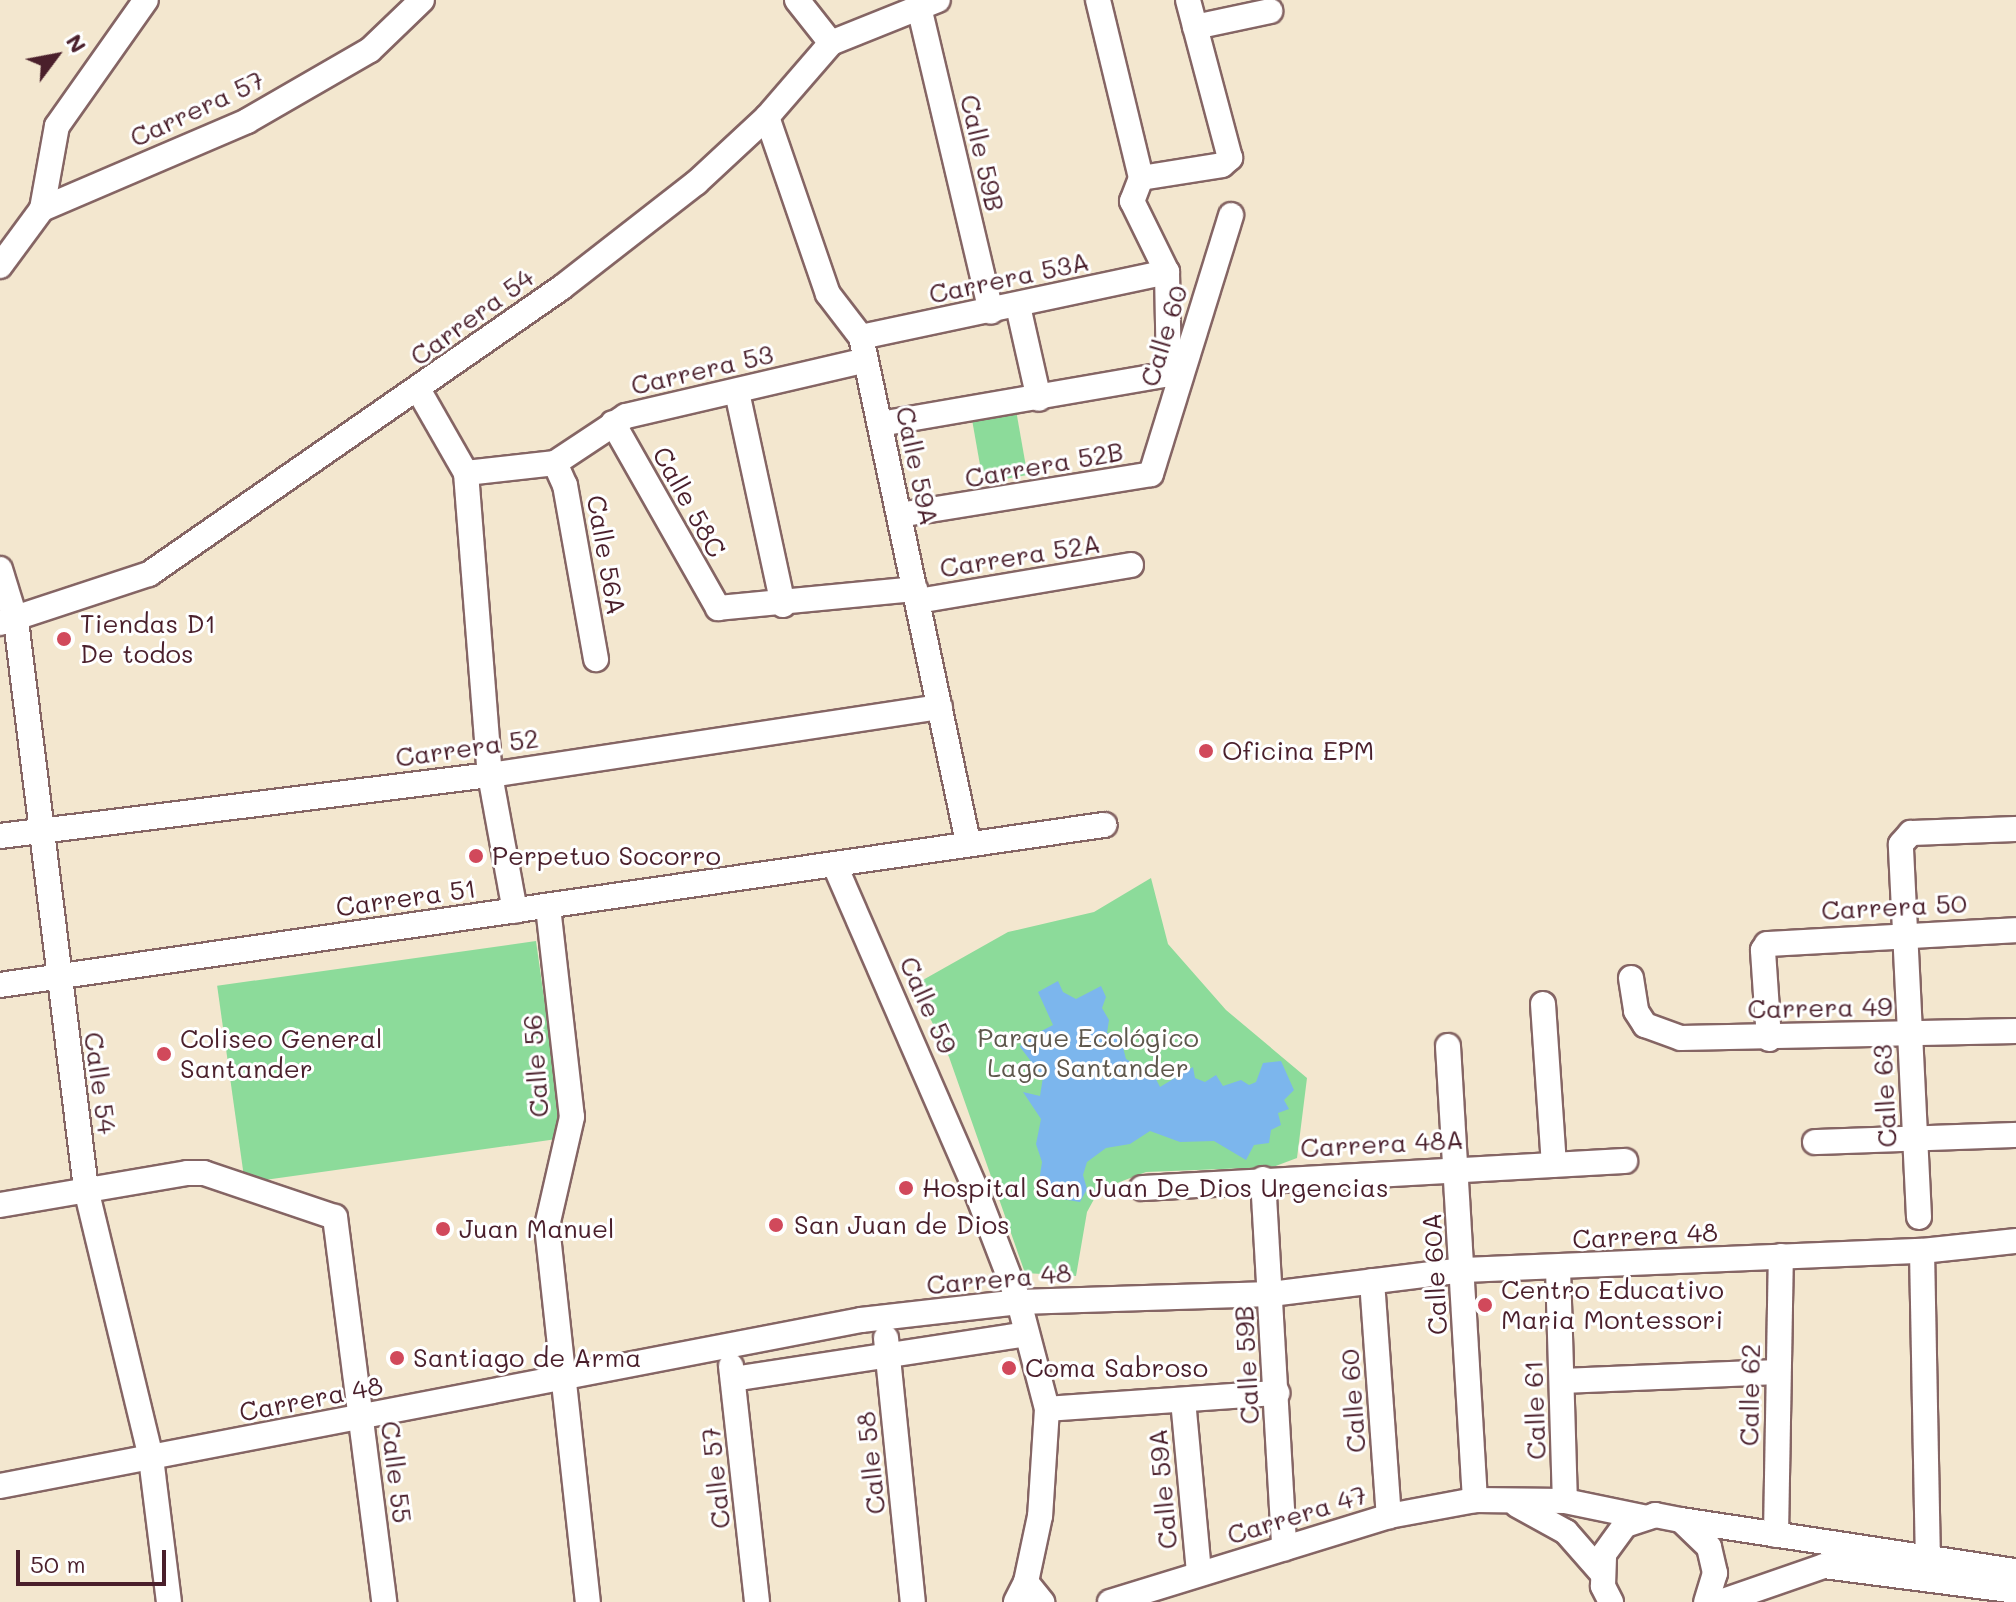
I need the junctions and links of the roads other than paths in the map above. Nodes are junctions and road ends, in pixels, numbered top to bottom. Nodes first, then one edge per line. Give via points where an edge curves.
1 (146, 0) edge
2 (422, 0) edge
3 (797, 0) edge
4 (1098, 0) edge
5 (1188, 0) edge
6 (928, 4) edge
7 (1270, 11) dead end
8 (1195, 27) junction
9 (831, 43) junction
10 (767, 117) junction
11 (1141, 178) junction
12 (42, 209) junction
13 (1231, 215) dead end
14 (0, 266) edge
15 (1167, 272) junction
16 (1018, 306) junction
17 (991, 312) junction
18 (864, 348) junction
19 (1175, 374) junction
20 (419, 391) junction
21 (737, 392) junction
22 (1039, 399) junction
23 (613, 423) junction
24 (880, 424) junction
25 (555, 463) junction
26 (466, 473) junction
27 (1151, 474) joint
28 (899, 515) junction
29 (1131, 565) dead end
30 (0, 569) edge
31 (916, 595) junction
32 (783, 605) junction
33 (718, 608) joint
34 (8, 622) edge
35 (596, 659) dead end
36 (940, 707) junction
37 (490, 775) junction
38 (1104, 825) dead end
39 (2016, 829) edge
40 (38, 830) junction
41 (0, 836) edge
42 (968, 842) junction
43 (836, 868) junction
44 (548, 907) junction
45 (515, 911) junction
46 (2016, 930) edge
47 (1905, 933) junction
48 (57, 975) junction
49 (1631, 978) dead end
50 (0, 985) edge
51 (1543, 1004) dead end
52 (2016, 1031) edge
53 (1910, 1034) junction
54 (1769, 1039) junction
55 (1448, 1046) dead end
56 (2016, 1135) edge
57 (1915, 1138) junction
58 (1815, 1142) dead end
59 (1625, 1161) dead end
60 (1554, 1165) junction
61 (1457, 1167) junction
62 (1263, 1179) junction
63 (1142, 1188) dead end
64 (86, 1189) junction
65 (0, 1205) edge
66 (1919, 1217) dead end
67 (2016, 1241) edge
68 (1922, 1251) junction
69 (1781, 1256) junction
70 (1558, 1268) junction
71 (1464, 1270) junction
72 (1372, 1281) junction
73 (1271, 1294) junction
74 (1019, 1302) junction
75 (884, 1319) junction
76 (1027, 1334) junction
77 (728, 1348) junction
78 (887, 1354) junction
79 (1778, 1372) junction
80 (566, 1379) junction
81 (733, 1379) junction
82 (1562, 1381) junction
83 (1277, 1393) junction
84 (1183, 1400) junction
85 (1047, 1409) junction
86 (361, 1418) junction
87 (151, 1458) junction
88 (0, 1486) edge
89 (1503, 1499) junction
90 (1475, 1500) junction
91 (1565, 1501) junction
92 (1389, 1516) junction
93 (1642, 1517) junction
94 (1681, 1520) junction
95 (1776, 1535) junction
96 (1284, 1548) junction
97 (1928, 1557) junction
98 (2016, 1571) edge
99 (1601, 1572) junction
100 (1199, 1573) junction
101 (2016, 1591) edge
102 (1021, 1592) edge
103 (169, 1602) edge
104 (384, 1602) edge
105 (588, 1602) edge
106 (757, 1602) edge
107 (913, 1602) edge
108 (1042, 1602) edge
109 (1110, 1602) edge
110 (1611, 1602) edge
111 (1706, 1602) edge
112 (1720, 1602) edge

1 - 12 street via 57,126
2 - 12 street, Carrera 57 via 370,50 247,121
3 - 9 street
4 - 11 street
5 - 8 street
6 - 9 street, Carrera 54
6 - 17 street, Calle 59B
7 - 8 street
8 - 11 street via 1227,164
9 - 10 street, Carrera 54
10 - 18 street, Calle 59A via 828,294
10 - 20 street, Carrera 54 via 696,183
11 - 15 street via 1132,201
12 - 14 street
13 - 19 street, Calle 60
15 - 16 street, Carrera 53A
15 - 19 street
16 - 17 street, Carrera 53A
16 - 22 street
17 - 18 street, Carrera 53A
18 - 21 street, Carrera 53
18 - 24 street, Calle 59A
19 - 22 street
19 - 27 street, Calle 60
20 - 26 street
20 - 34 street, Carrera 54 via 149,574
21 - 23 street, Carrera 53
21 - 32 street
22 - 24 street
23 - 25 street, Carrera 53
23 - 33 street, Calle 58C
24 - 28 street, Calle 59A
25 - 26 street, Carrera 53
25 - 35 street, Calle 56A via 565,485
26 - 37 street
27 - 28 street, Carrera 52B
28 - 31 street, Calle 59A
29 - 31 street, Carrera 52A
30 - 34 street, Calle 54
31 - 32 street, Carrera 52A
31 - 36 street, Calle 59A
32 - 33 street, Carrera 52A
34 - 40 street, Calle 54
36 - 37 street, Carrera 52
36 - 42 street, Calle 59A
37 - 40 street, Carrera 52
37 - 45 street
38 - 42 street, Carrera 51
39 - 47 street, Calle 63 via 1911,833 1901,844
40 - 41 street, Carrera 52
40 - 48 street, Calle 54
42 - 43 street, Carrera 51
43 - 44 street, Carrera 51
43 - 74 street, Calle 59 via 941,1103
44 - 45 street, Carrera 51
44 - 80 street, Calle 56 via 572,1117 547,1226
45 - 48 street, Carrera 51
46 - 47 street, Carrera 50
47 - 53 street, Calle 63
47 - 54 street, Carrera 50 via 1775,941 1763,950
48 - 50 street, Carrera 51
48 - 64 street, Calle 54
49 - 54 street, Carrera 49 via 1636,1011 1645,1025 1664,1035
51 - 60 street
52 - 53 street, Carrera 49
53 - 54 street, Carrera 49
53 - 57 street, Calle 63
55 - 61 street, Calle 60A
56 - 57 street
57 - 58 street
57 - 66 street, Calle 63
59 - 60 street, Carrera 48A
60 - 61 street, Carrera 48A
61 - 62 street, Carrera 48A
61 - 71 street, Calle 60A
62 - 63 street, Carrera 48A
62 - 73 street, Calle 59B
64 - 65 street
64 - 86 street, Calle 55 via 204,1173 326,1212 339,1222
64 - 87 street, Calle 54
67 - 68 street, Carrera 48
68 - 69 street, Carrera 48
68 - 97 street
69 - 70 street, Carrera 48
69 - 79 street, Calle 62
70 - 71 street, Carrera 48
70 - 82 street, Calle 61
71 - 72 street, Carrera 48
71 - 90 street, Calle 60A
72 - 73 street, Carrera 48
72 - 92 street, Calle 60
73 - 74 street, Carrera 48
73 - 83 street, Calle 59B
74 - 75 street, Carrera 48
74 - 76 street, Calle 59
75 - 77 street, Carrera 48 via 802,1329
75 - 78 street, Calle 58
76 - 78 street
76 - 85 street, Calle 59
77 - 80 street, Carrera 48
77 - 81 street, Calle 57
78 - 81 street
78 - 107 street, Calle 58
79 - 82 street
79 - 95 street, Calle 62
80 - 86 street, Carrera 48
80 - 105 street, Calle 56
81 - 106 street, Calle 57
82 - 91 street, Calle 61
83 - 84 street
83 - 96 street, Calle 59B
84 - 85 street
84 - 100 street, Calle 59A
85 - 102 street, Calle 59 via 1046,1467
86 - 87 street, Carrera 48
86 - 104 street, Calle 55
87 - 88 street, Carrera 48
87 - 103 street, Calle 54
89 - 90 street, Carrera 47
89 - 91 street, Carrera 47
89 - 99 street, Carrera 47 via 1566,1532
90 - 92 street, Carrera 47
91 - 93 street, Carrera 47
92 - 96 street, Carrera 47
93 - 94 street, Carrera 47
93 - 99 street via 1613,1538
94 - 95 street
94 - 111 street via 1702,1536 1713,1560 1713,1586
95 - 97 street
96 - 100 street, Carrera 47
97 - 98 street
99 - 110 street
100 - 109 street, Carrera 47
101 - 112 street via 1824,1566
102 - 108 street, Calle 59

